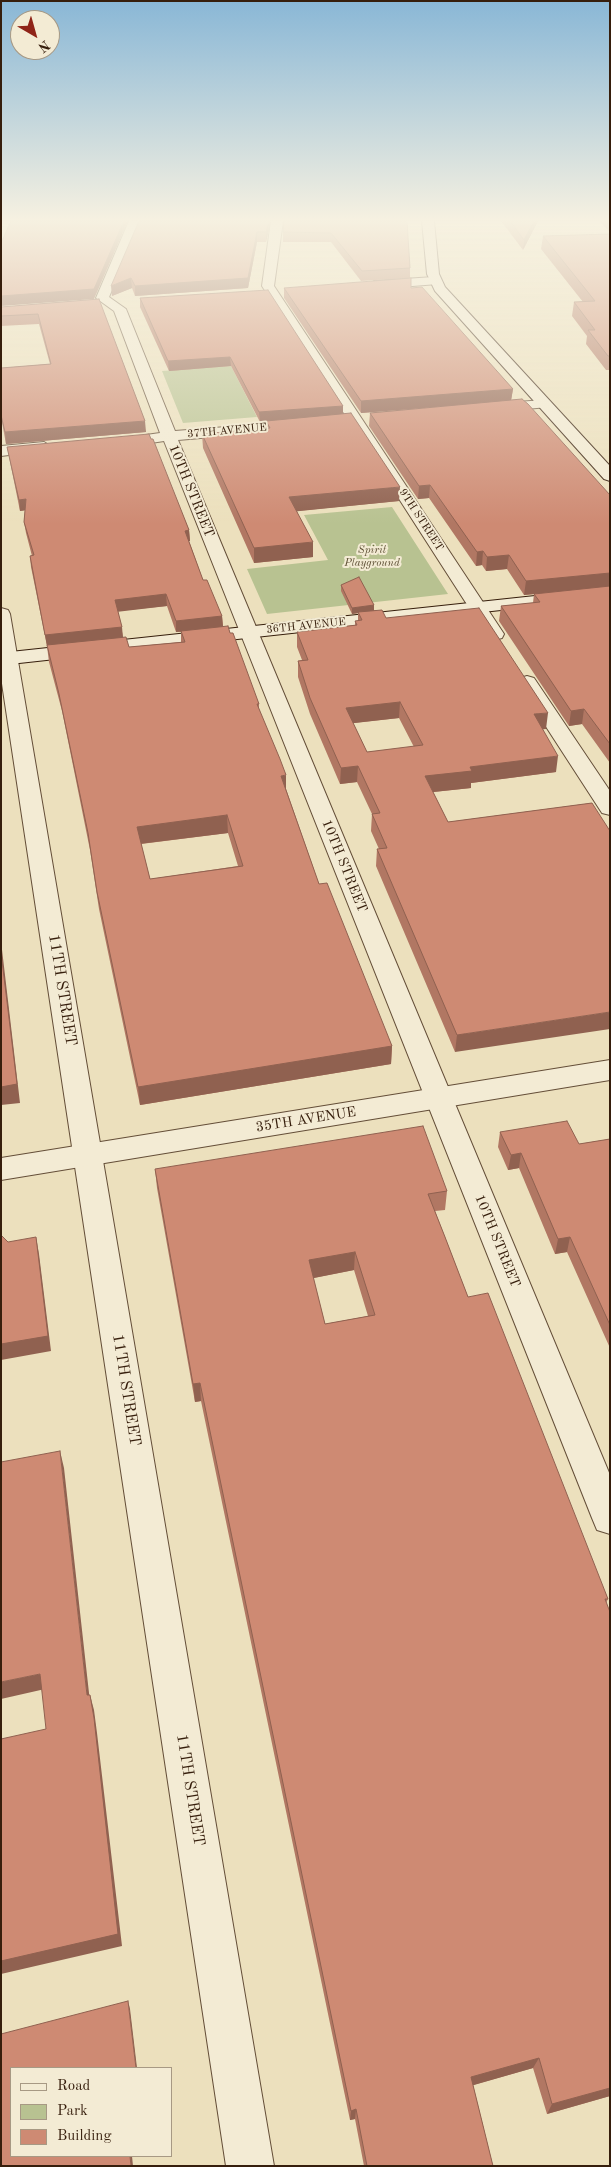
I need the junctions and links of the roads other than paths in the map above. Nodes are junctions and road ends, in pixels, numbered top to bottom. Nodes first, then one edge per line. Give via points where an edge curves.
1 (125, 322) edge
2 (292, 322) edge
3 (469, 322) edge
4 (543, 404) junction
5 (476, 410) edge
6 (322, 423) edge
7 (169, 436) junction
8 (135, 439) edge
9 (59, 446) edge
10 (1, 451) edge
11 (610, 476) edge
12 (610, 593) edge
13 (479, 608) junction
14 (1, 614) edge
15 (249, 632) junction
16 (504, 646) edge
17 (5, 659) edge
18 (520, 671) edge
19 (610, 808) edge
20 (610, 1070) edge
21 (439, 1098) junction
22 (88, 1155) junction
23 (1, 1169) edge
24 (610, 1518) edge
25 (250, 2166) edge

1 - 7 street, 10TH STREET
2 - 13 street, 9TH STREET
3 - 4 street
4 - 5 street
4 - 11 street
6 - 7 street, 37TH AVENUE
7 - 8 street, 37TH AVENUE
7 - 15 street, 10TH STREET
9 - 10 street
12 - 13 street, 36TH AVENUE
13 - 15 street, 36TH AVENUE
13 - 16 street, 9TH STREET
14 - 17 street, 11TH STREET
15 - 17 street, 36TH AVENUE
15 - 21 street, 10TH STREET
17 - 22 street, 11TH STREET
18 - 19 street
20 - 21 street, 35TH AVENUE
21 - 22 street, 35TH AVENUE
21 - 24 street, 10TH STREET
22 - 23 street, 35TH AVENUE
22 - 25 street, 11TH STREET

